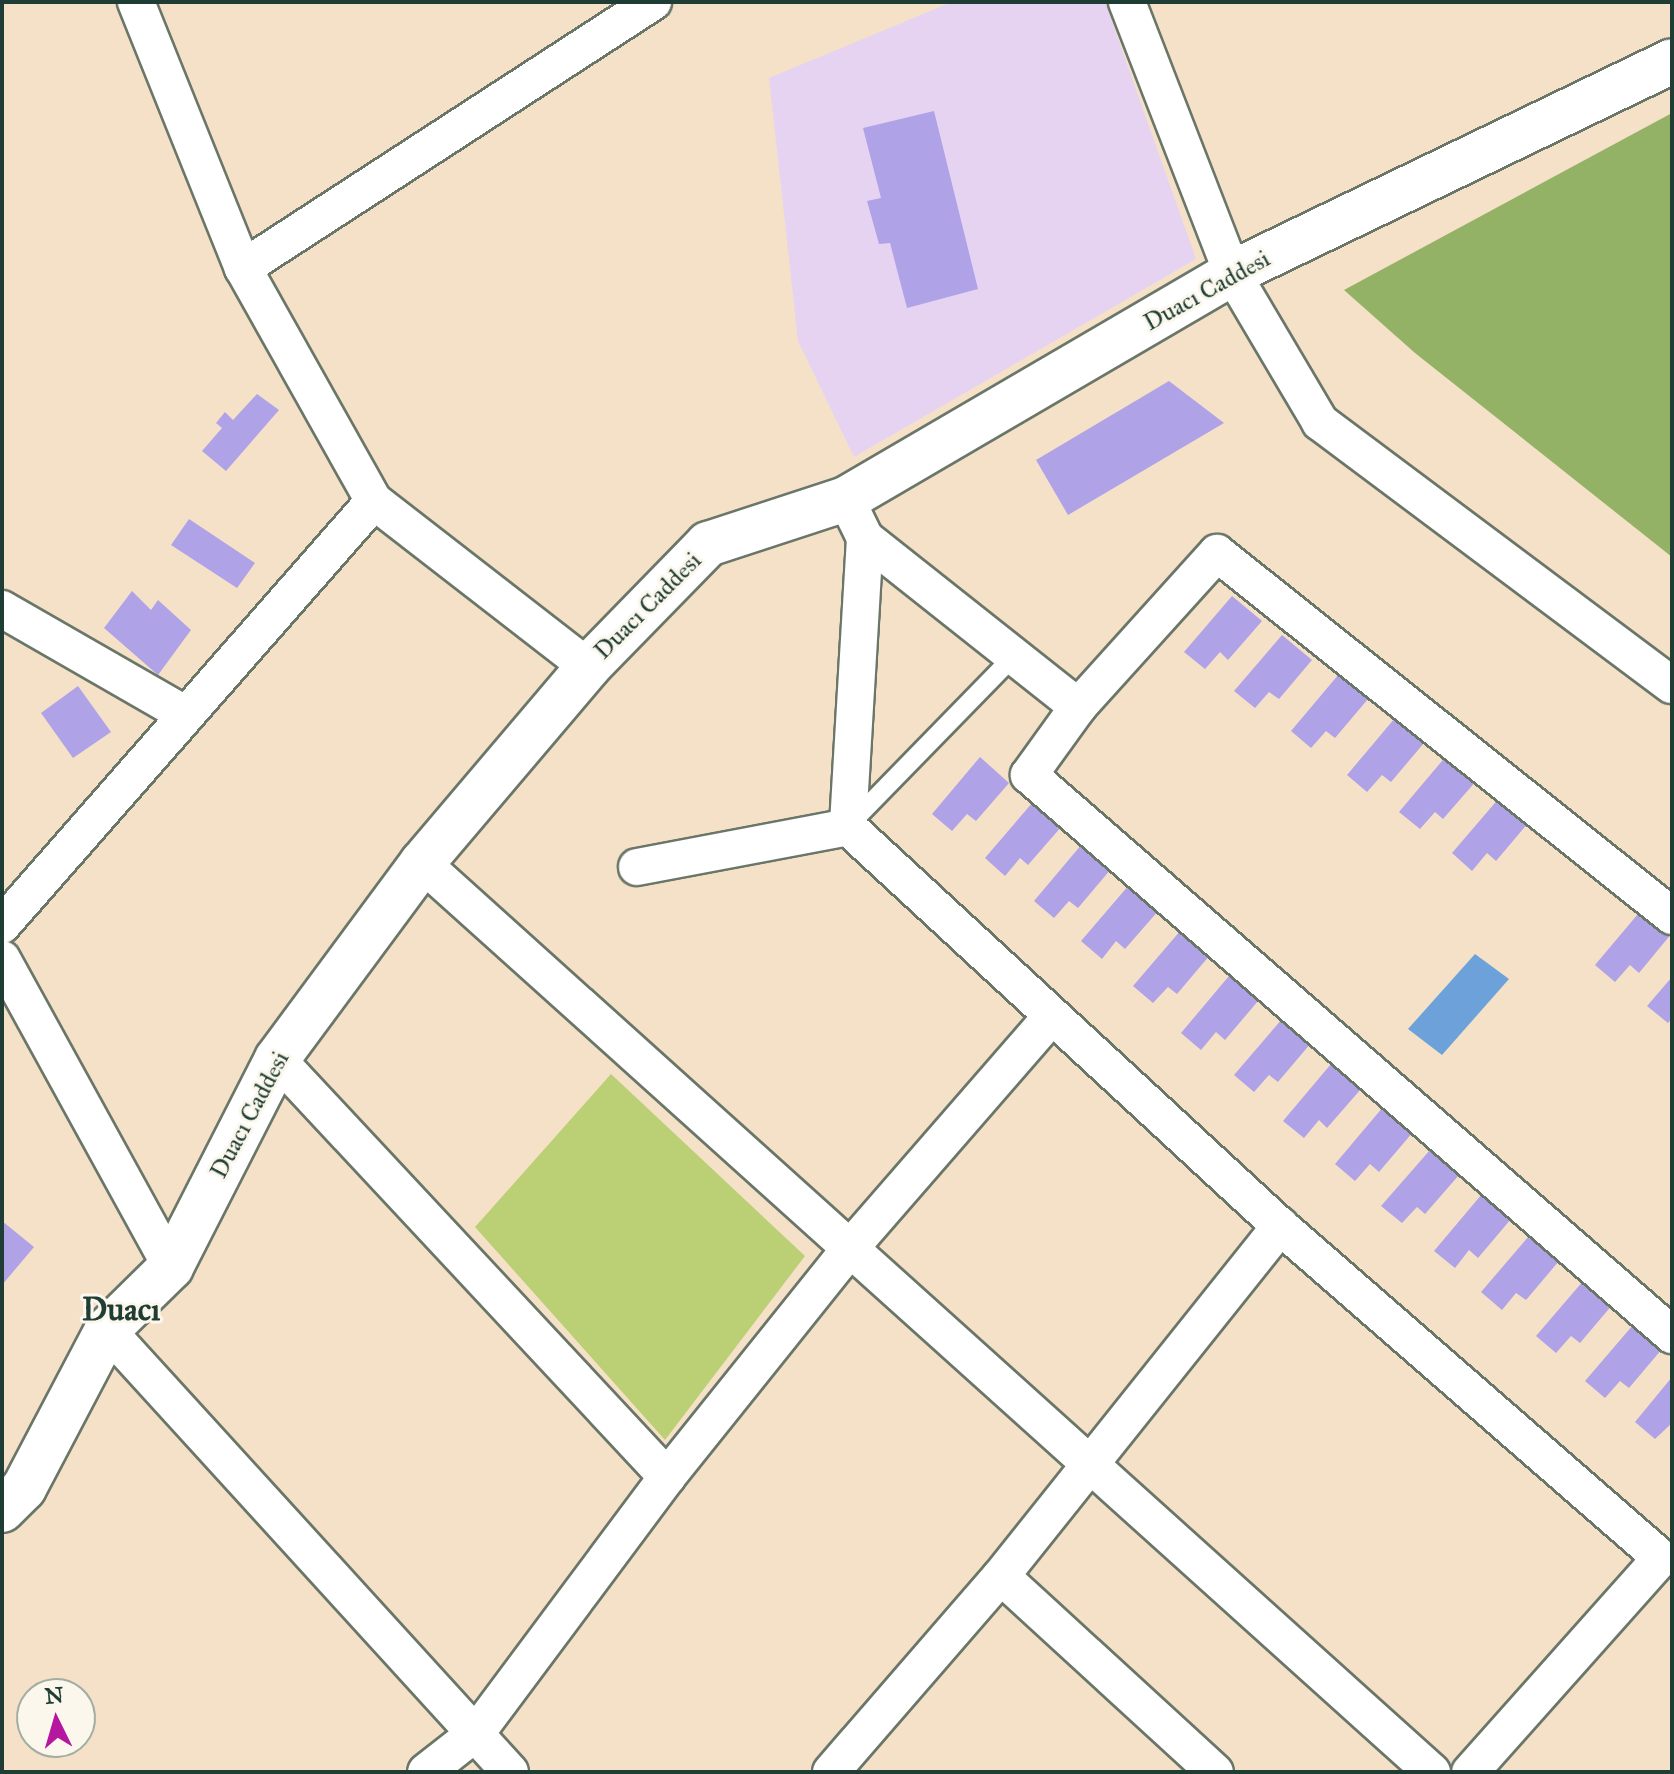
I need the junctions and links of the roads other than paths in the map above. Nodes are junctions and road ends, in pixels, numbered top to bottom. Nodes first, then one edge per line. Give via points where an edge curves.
1 (136, 2) edge
2 (653, 2) edge
3 (1127, 2) edge
4 (1672, 61) edge
5 (243, 268) junction
6 (1232, 273) junction
7 (846, 499) junction
8 (374, 501) junction
9 (865, 538) junction
10 (2, 609) edge
11 (1014, 656) junction
12 (588, 667) junction
13 (1672, 685) edge
14 (1078, 707) junction
15 (186, 715) junction
16 (848, 827) junction
17 (422, 863) junction
18 (637, 867) dead end
19 (1672, 916) edge
20 (2, 925) edge
21 (2, 959) edge
22 (1051, 1017) junction
23 (277, 1059) junction
24 (1280, 1226) junction
25 (851, 1247) junction
26 (171, 1267) junction
27 (107, 1330) junction
28 (1672, 1335) edge
29 (1092, 1463) junction
30 (667, 1477) junction
31 (2, 1510) edge
32 (1667, 1564) edge
33 (1001, 1576) junction
34 (477, 1732) junction
35 (426, 1772) edge
36 (510, 1772) edge
37 (831, 1772) edge
38 (1215, 1772) edge
39 (1432, 1772) edge
40 (1470, 1772) edge

1 - 5 street
2 - 5 street
3 - 6 street
4 - 6 street, Duacı Caddesi
5 - 8 street
6 - 7 street, Duacı Caddesi
6 - 13 street via 1320,422
7 - 9 street
7 - 12 street, Duacı Caddesi via 708,544
8 - 12 street
8 - 15 street
9 - 11 street
9 - 16 street
10 - 15 street
11 - 14 street
11 - 16 lane
12 - 17 street, Duacı Caddesi
14 - 19 street via 1217,553
14 - 28 street via 1029,775
15 - 20 street
16 - 18 street
16 - 22 street
17 - 23 street, Duacı Caddesi
17 - 25 street
21 - 26 street
22 - 24 street
22 - 25 street
23 - 26 street, Duacı Caddesi
23 - 30 street
24 - 29 street
24 - 32 street
25 - 29 street
25 - 30 street
26 - 27 street, Duacı Caddesi
27 - 31 street, Duacı Caddesi via 24,1488
27 - 34 street
29 - 33 street
29 - 39 street
30 - 34 street
32 - 40 street
33 - 37 street
33 - 38 street
34 - 35 street
34 - 36 street

